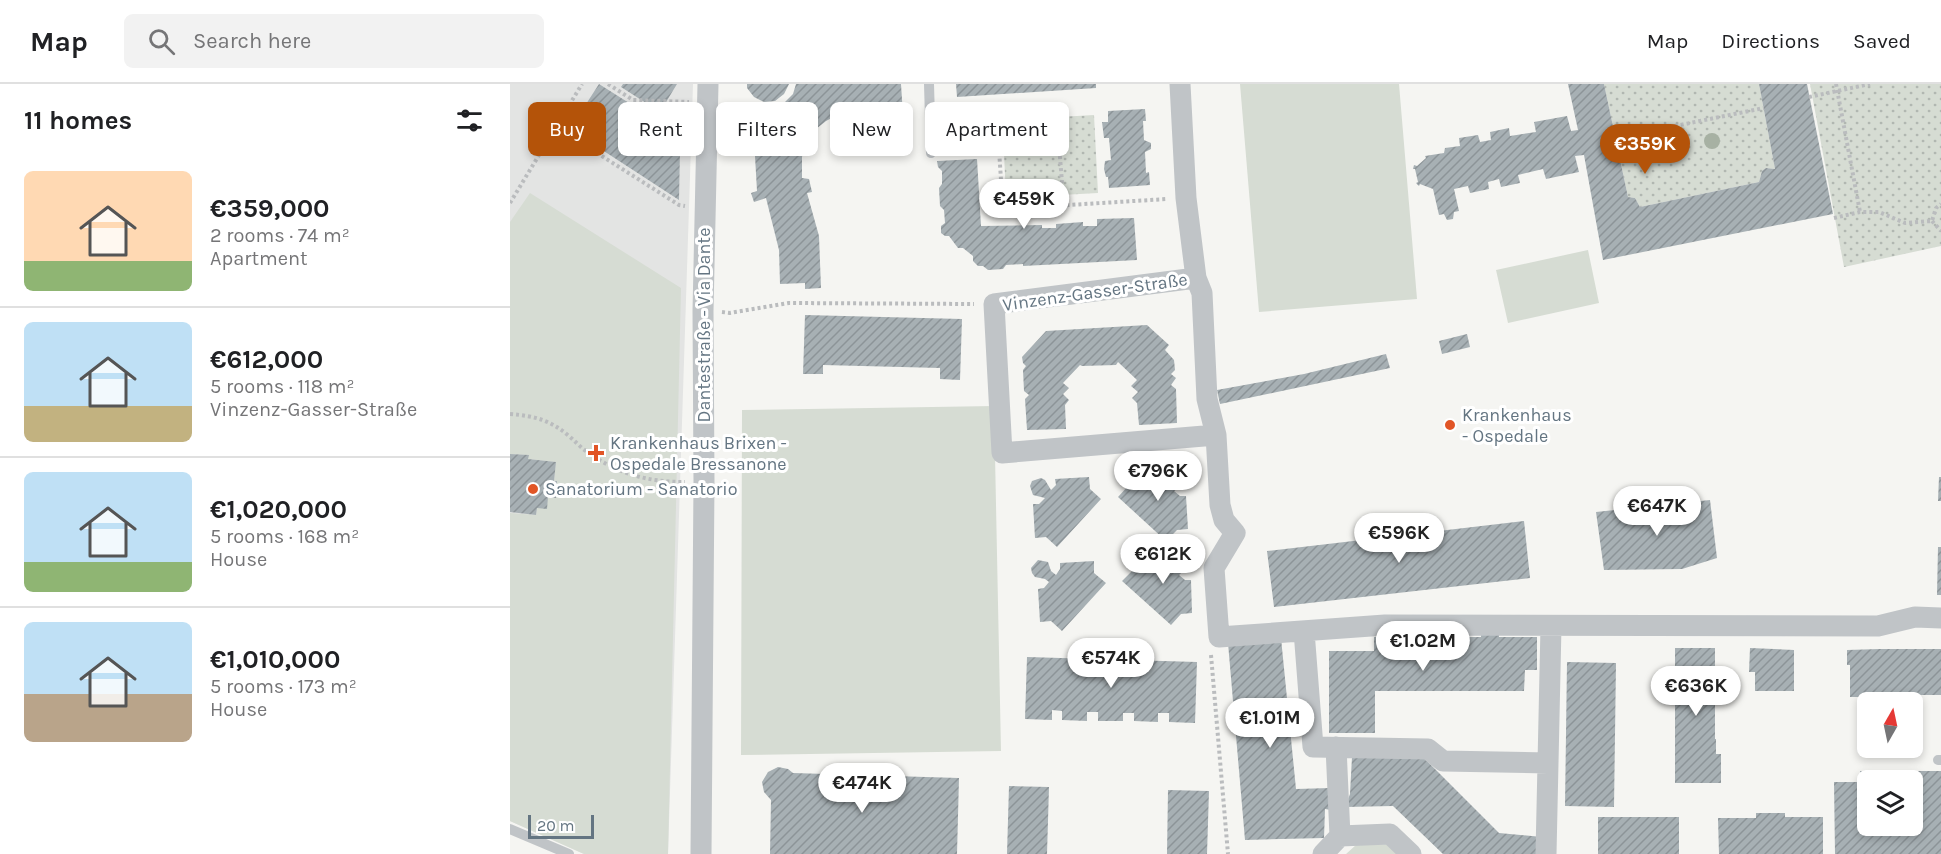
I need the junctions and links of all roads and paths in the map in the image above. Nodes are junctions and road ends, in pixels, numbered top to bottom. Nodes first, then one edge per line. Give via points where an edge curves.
1 (582, 84) edge
2 (608, 84) edge
3 (929, 84) edge
4 (1180, 84) edge
5 (1836, 84) edge
6 (1870, 84) edge
7 (1837, 91) junction
8 (708, 94) edge
9 (1809, 97) dead end
10 (571, 102) edge
11 (930, 102) edge
12 (1764, 108) dead end
13 (1616, 138) dead end
14 (538, 156) edge
15 (601, 156) edge
16 (1186, 198) junction
17 (510, 203) edge
18 (1941, 204) edge
19 (704, 207) junction
20 (1064, 207) junction
21 (1860, 212) junction
22 (1834, 218) dead end
23 (1932, 221) junction
24 (1941, 231) edge
25 (1196, 278) junction
26 (994, 304) junction
27 (703, 311) junction
28 (510, 414) edge
29 (1216, 435) junction
30 (704, 482) junction
31 (1941, 618) edge
32 (1565, 620) junction
33 (1304, 631) junction
34 (1219, 637) junction
35 (1336, 747) junction
36 (1548, 763) junction
37 (510, 829) edge
38 (1340, 836) junction
39 (569, 854) edge
40 (701, 854) edge
41 (1228, 854) edge
42 (1323, 854) edge
43 (1411, 854) edge
44 (1546, 854) edge

1 - 10 path
2 - 8 path via 633,100
3 - 11 lane
4 - 16 street
5 - 7 path
6 - 7 path
7 - 9 path
7 - 21 path
8 - 19 street, Dantestraße - Via Dante
12 - 13 path
14 - 17 path
15 - 19 path via 679,206
16 - 20 path
16 - 25 street
18 - 23 path
19 - 27 street, Dantestraße - Via Dante
20 - 20 path via 1003,209 999,150 1008,140 1051,138 1059,145
21 - 22 path
21 - 23 path via 1879,212 1905,223
23 - 24 path
25 - 26 street, Vinzenz-Gasser-Straße
25 - 29 street via 1202,293 1207,399
26 - 27 path via 789,303 730,313
26 - 29 street, Vinzenz-Gasser-Straße via 1002,453
27 - 30 street, Dantestraße - Via Dante
28 - 30 path via 546,420 586,452 632,477 660,482
29 - 34 street via 1220,505 1224,520 1235,533 1214,568
30 - 40 street, Dantestraße - Via Dante
31 - 32 street via 1915,617 1878,626
32 - 33 street
32 - 36 street
33 - 34 street
33 - 35 street via 1313,747
34 - 41 path via 1210,646
35 - 36 street via 1428,748 1443,761
35 - 38 street
36 - 44 street
37 - 39 lane
38 - 42 street
38 - 43 street via 1390,834

